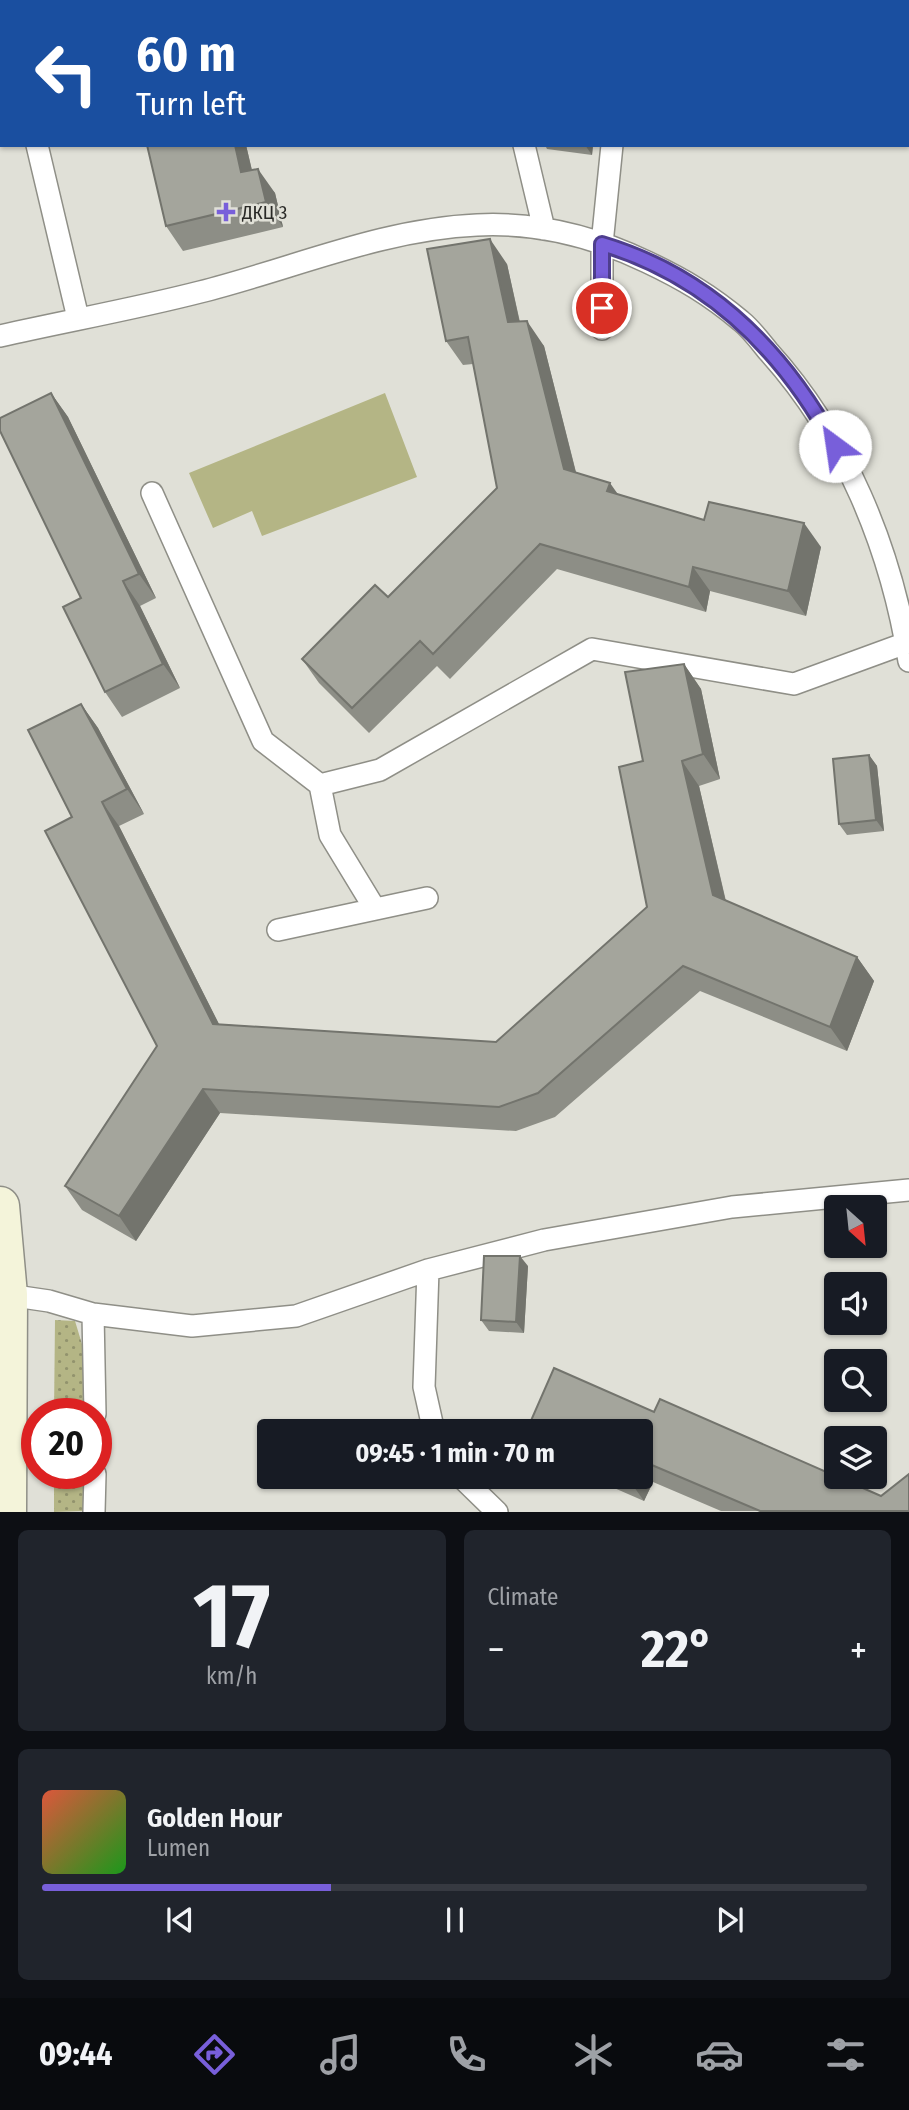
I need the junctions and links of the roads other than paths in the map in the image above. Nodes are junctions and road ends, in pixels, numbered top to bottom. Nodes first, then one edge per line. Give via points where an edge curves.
1 (37, 147) edge
2 (524, 147) edge
3 (612, 147) edge
4 (544, 229) junction
5 (602, 244) junction
6 (78, 318) junction
7 (602, 330) dead end
8 (0, 336) edge
9 (152, 493) dead end
10 (908, 652) edge
11 (320, 785) junction
12 (426, 898) dead end
13 (375, 909) junction
14 (278, 930) dead end
15 (909, 1190) edge
16 (0, 1206) edge
17 (428, 1270) junction
18 (8, 1295) junction
19 (93, 1314) junction
20 (95, 1398) edge
21 (431, 1419) edge
22 (95, 1489) edge
23 (474, 1489) edge
24 (7, 1511) edge
25 (94, 1511) edge
26 (497, 1511) edge

1 - 6 lane
2 - 4 lane
3 - 5 lane
4 - 5 lane
4 - 6 lane via 480,224 413,231 198,292
5 - 7 lane
5 - 10 lane via 693,284 743,322 787,371 859,489 887,563
6 - 8 lane
9 - 11 lane via 263,741
10 - 11 lane via 794,684 592,649 380,770
11 - 13 lane via 330,835
12 - 13 lane
13 - 14 lane
15 - 17 lane via 732,1207 544,1240
16 - 18 street
17 - 19 lane via 296,1316 192,1326
17 - 21 lane via 424,1387
18 - 19 lane
18 - 24 street
19 - 20 lane
22 - 25 lane
23 - 26 lane

